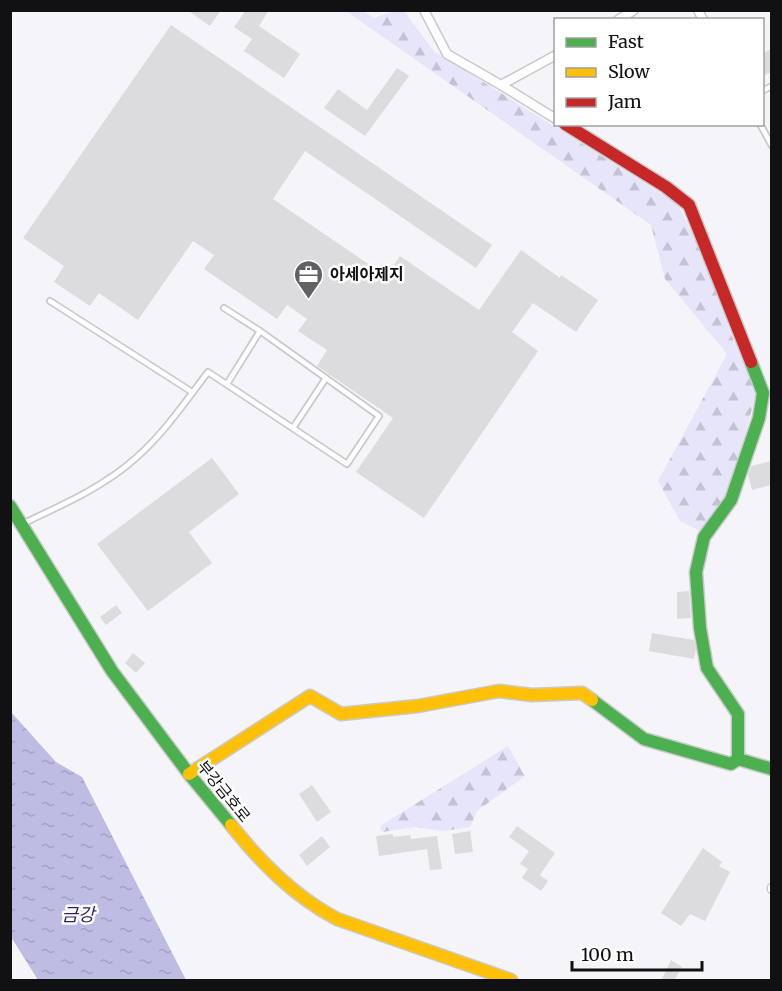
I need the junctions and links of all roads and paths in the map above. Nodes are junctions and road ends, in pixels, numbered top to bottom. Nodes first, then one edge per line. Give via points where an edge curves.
1 (424, 10) edge
2 (634, 10) edge
3 (621, 18) edge
4 (554, 56) edge
5 (501, 85) junction
6 (554, 118) edge
7 (568, 126) edge
8 (761, 126) edge
9 (771, 146) edge
10 (50, 301) dead end
11 (224, 308) dead end
12 (260, 331) junction
13 (326, 378) junction
14 (226, 384) junction
15 (192, 392) junction
16 (294, 428) junction
17 (10, 506) edge
18 (22, 524) junction
19 (738, 759) junction
20 (771, 769) edge
21 (189, 774) junction
22 (511, 981) edge

1 - 5 street via 447,54
2 - 3 street
4 - 5 street
5 - 6 street
7 - 19 street via 689,205 763,393 759,418 731,500 704,537 696,572 707,668 738,714
8 - 9 lane
10 - 15 lane
11 - 12 lane
12 - 13 lane
12 - 14 lane
13 - 16 lane
13 - 16 lane via 379,416 347,464
14 - 15 lane via 208,372
14 - 16 lane
15 - 18 lane via 137,457 102,483
17 - 18 street, 부강금호로
18 - 21 street, 부강금호로 via 112,671
19 - 20 street
19 - 21 street via 731,764 644,739 582,693 532,695 499,691 418,706 340,714 310,696
21 - 22 street, 부강금호로 via 257,858 315,907 345,922

